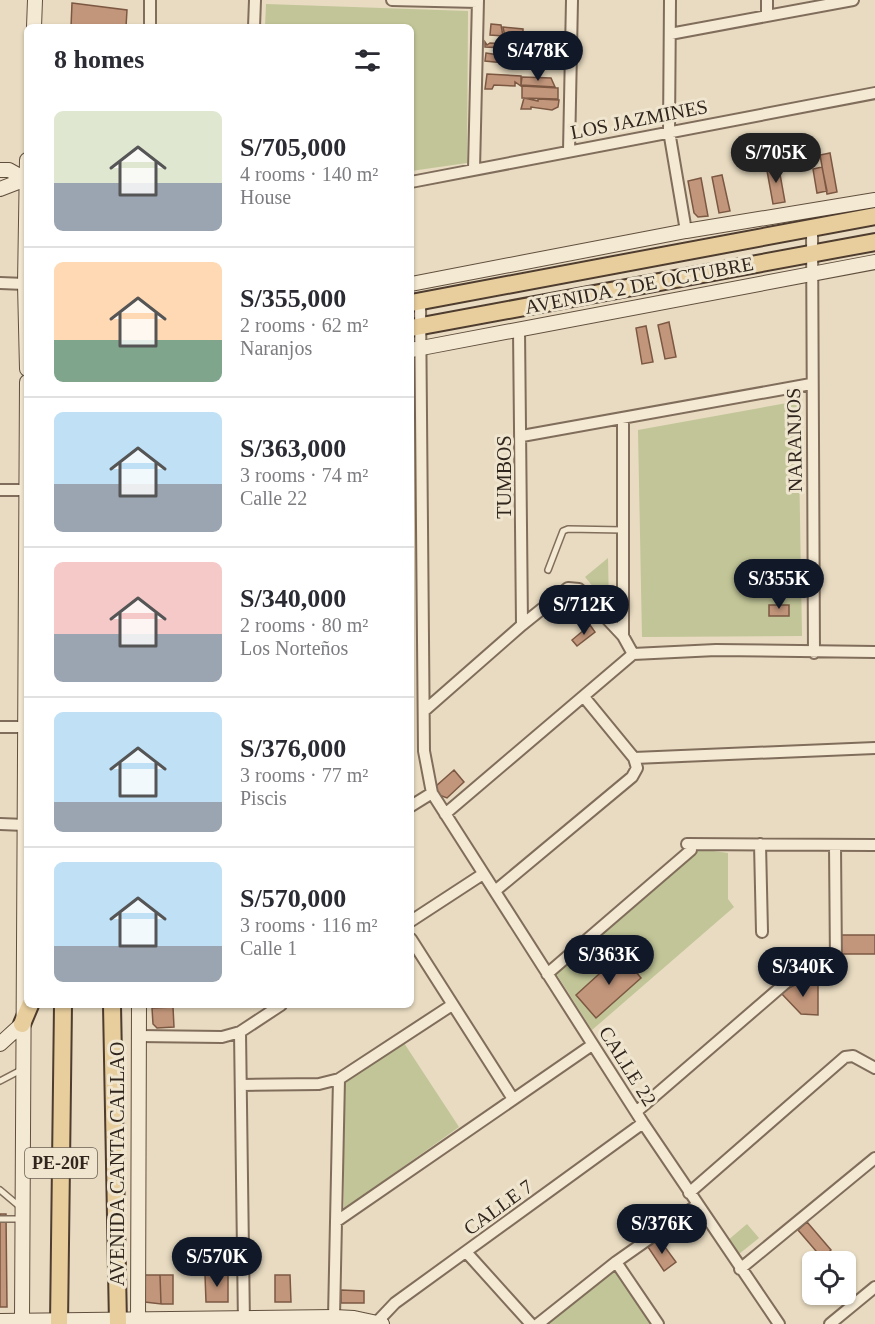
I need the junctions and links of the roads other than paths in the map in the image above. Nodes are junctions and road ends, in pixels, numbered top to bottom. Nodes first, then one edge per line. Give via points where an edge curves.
1 (34, 0) edge
2 (150, 0) edge
3 (255, 0) edge
4 (392, 0) edge
5 (572, 0) edge
6 (670, 0) edge
7 (767, 0) edge
8 (853, 0) edge
9 (478, 1) edge
10 (767, 15) junction
11 (33, 24) edge
12 (150, 24) edge
13 (254, 24) edge
14 (670, 33) junction
15 (875, 93) edge
16 (669, 131) junction
17 (569, 151) junction
18 (474, 169) junction
19 (0, 170) edge
20 (24, 179) edge
21 (24, 181) edge
22 (414, 181) edge
23 (0, 189) edge
24 (875, 200) edge
25 (875, 216) edge
26 (812, 227) junction
27 (686, 231) junction
28 (875, 242) edge
29 (811, 254) junction
30 (875, 262) edge
31 (811, 273) junction
32 (0, 283) edge
33 (414, 283) edge
34 (24, 284) edge
35 (416, 302) edge
36 (416, 328) edge
37 (519, 330) junction
38 (416, 349) edge
39 (811, 384) junction
40 (623, 418) junction
41 (522, 436) junction
42 (0, 490) edge
43 (24, 490) edge
44 (624, 530) junction
45 (548, 570) dead end
46 (522, 625) junction
47 (622, 636) junction
48 (875, 652) edge
49 (814, 653) junction
50 (633, 654) junction
51 (423, 656) junction
52 (414, 657) edge
53 (584, 697) junction
54 (424, 711) junction
55 (0, 727) edge
56 (24, 728) edge
57 (875, 748) edge
58 (634, 758) junction
59 (432, 793) junction
60 (414, 804) edge
61 (445, 814) junction
62 (0, 824) edge
63 (24, 825) edge
64 (760, 844) junction
65 (835, 845) junction
66 (875, 845) edge
67 (483, 874) junction
68 (24, 891) edge
69 (495, 891) junction
70 (414, 919) edge
71 (762, 932) dead end
72 (414, 944) edge
73 (547, 974) junction
74 (452, 1005) junction
75 (29, 1008) edge
76 (63, 1008) edge
77 (112, 1008) edge
78 (139, 1008) edge
79 (277, 1008) edge
80 (22, 1024) junction
81 (240, 1032) junction
82 (138, 1036) junction
83 (0, 1044) edge
84 (592, 1045) junction
85 (875, 1068) edge
86 (22, 1069) junction
87 (1, 1079) edge
88 (339, 1079) junction
89 (242, 1085) junction
90 (513, 1099) junction
91 (636, 1112) junction
92 (643, 1123) junction
93 (875, 1158) edge
94 (0, 1190) edge
95 (689, 1193) junction
96 (697, 1205) junction
97 (22, 1214) junction
98 (0, 1219) edge
99 (337, 1221) junction
100 (467, 1253) junction
101 (616, 1262) junction
102 (740, 1269) junction
103 (875, 1287) edge
104 (334, 1317) junction
105 (0, 1321) edge
106 (138, 1321) edge
107 (22, 1322) edge
108 (118, 1322) edge
109 (244, 1322) edge
110 (61, 1323) edge
111 (379, 1323) edge
112 (531, 1324) edge
113 (538, 1324) edge
114 (658, 1324) edge
115 (779, 1324) edge
116 (830, 1324) edge

1 - 11 street
2 - 12 street
3 - 13 street
4 - 9 street
5 - 17 street
6 - 14 street
7 - 10 street
8 - 10 street
9 - 18 street
10 - 14 street
14 - 16 street
15 - 16 street, LOS JAZMINES
16 - 17 street, LOS JAZMINES
16 - 27 street
17 - 18 street, LOS JAZMINES
18 - 22 street, LOS JAZMINES
19 - 20 street via 9,170
21 - 23 street
24 - 27 street
25 - 26 main road, AVENIDA 2 DE OCTUBRE
26 - 29 street, NARANJOS
26 - 35 main road, AVENIDA 2 DE OCTUBRE
27 - 33 street
28 - 29 main road, AVENIDA 2 DE OCTUBRE
29 - 31 street, NARANJOS
29 - 36 main road, AVENIDA 2 DE OCTUBRE
30 - 31 street, AVENIDA 2 DE OCTUBRE
31 - 37 street, AVENIDA 2 DE OCTUBRE
31 - 39 street, NARANJOS
32 - 34 street
35 - 36 street
36 - 38 street
37 - 38 street, AVENIDA 2 DE OCTUBRE
37 - 41 street, TUMBOS
38 - 51 street
39 - 40 street
39 - 49 street, NARANJOS
40 - 41 street
40 - 44 street
41 - 46 street, TUMBOS
42 - 43 street
44 - 45 lane via 563,531
44 - 47 street
46 - 47 street via 573,587
46 - 54 street
47 - 50 street
48 - 49 street
49 - 50 street via 716,650
50 - 53 street
51 - 52 street
51 - 54 street
53 - 58 street
53 - 61 street
54 - 59 street via 424,751
55 - 56 street
57 - 58 street
58 - 69 street via 636,768 632,777
59 - 60 street
59 - 61 street, CALLE 22
61 - 67 street, CALLE 22
62 - 63 street
64 - 65 street
64 - 71 street
64 - 73 street via 689,847
65 - 66 street
65 - 91 street via 836,964 832,973 789,980
67 - 69 street, CALLE 22
67 - 70 street
68 - 80 street
69 - 73 street, CALLE 22
72 - 74 street
73 - 84 street, CALLE 22
74 - 88 street
74 - 90 street
75 - 80 main road
76 - 110 main road, PE-20F
77 - 108 main road, AVENIDA CANTA CALLAO / PE-20F
78 - 82 street, AVENIDA CANTA CALLAO
79 - 81 street
80 - 83 street
80 - 86 street
81 - 82 street via 222,1037
81 - 89 street
82 - 106 street, AVENIDA CANTA CALLAO
84 - 90 street
84 - 91 street, CALLE 22
85 - 95 street via 853,1056 845,1057
86 - 87 lane
86 - 97 street
88 - 89 street via 319,1084
88 - 99 street
89 - 109 street
90 - 99 street
91 - 92 street, CALLE 22
92 - 95 street, CALLE 22
92 - 100 street, CALLE 7
93 - 102 street
94 - 97 lane
95 - 96 street, CALLE 22
96 - 101 street
96 - 102 street, CALLE 22
97 - 98 lane
97 - 107 street
99 - 104 street
100 - 111 street, CALLE 7 via 395,1303
100 - 112 street
101 - 113 street
101 - 114 street
102 - 115 street, CALLE 22
103 - 116 street
104 - 109 street
104 - 111 street
105 - 107 street
106 - 108 street
106 - 109 street
107 - 110 street
108 - 110 street

